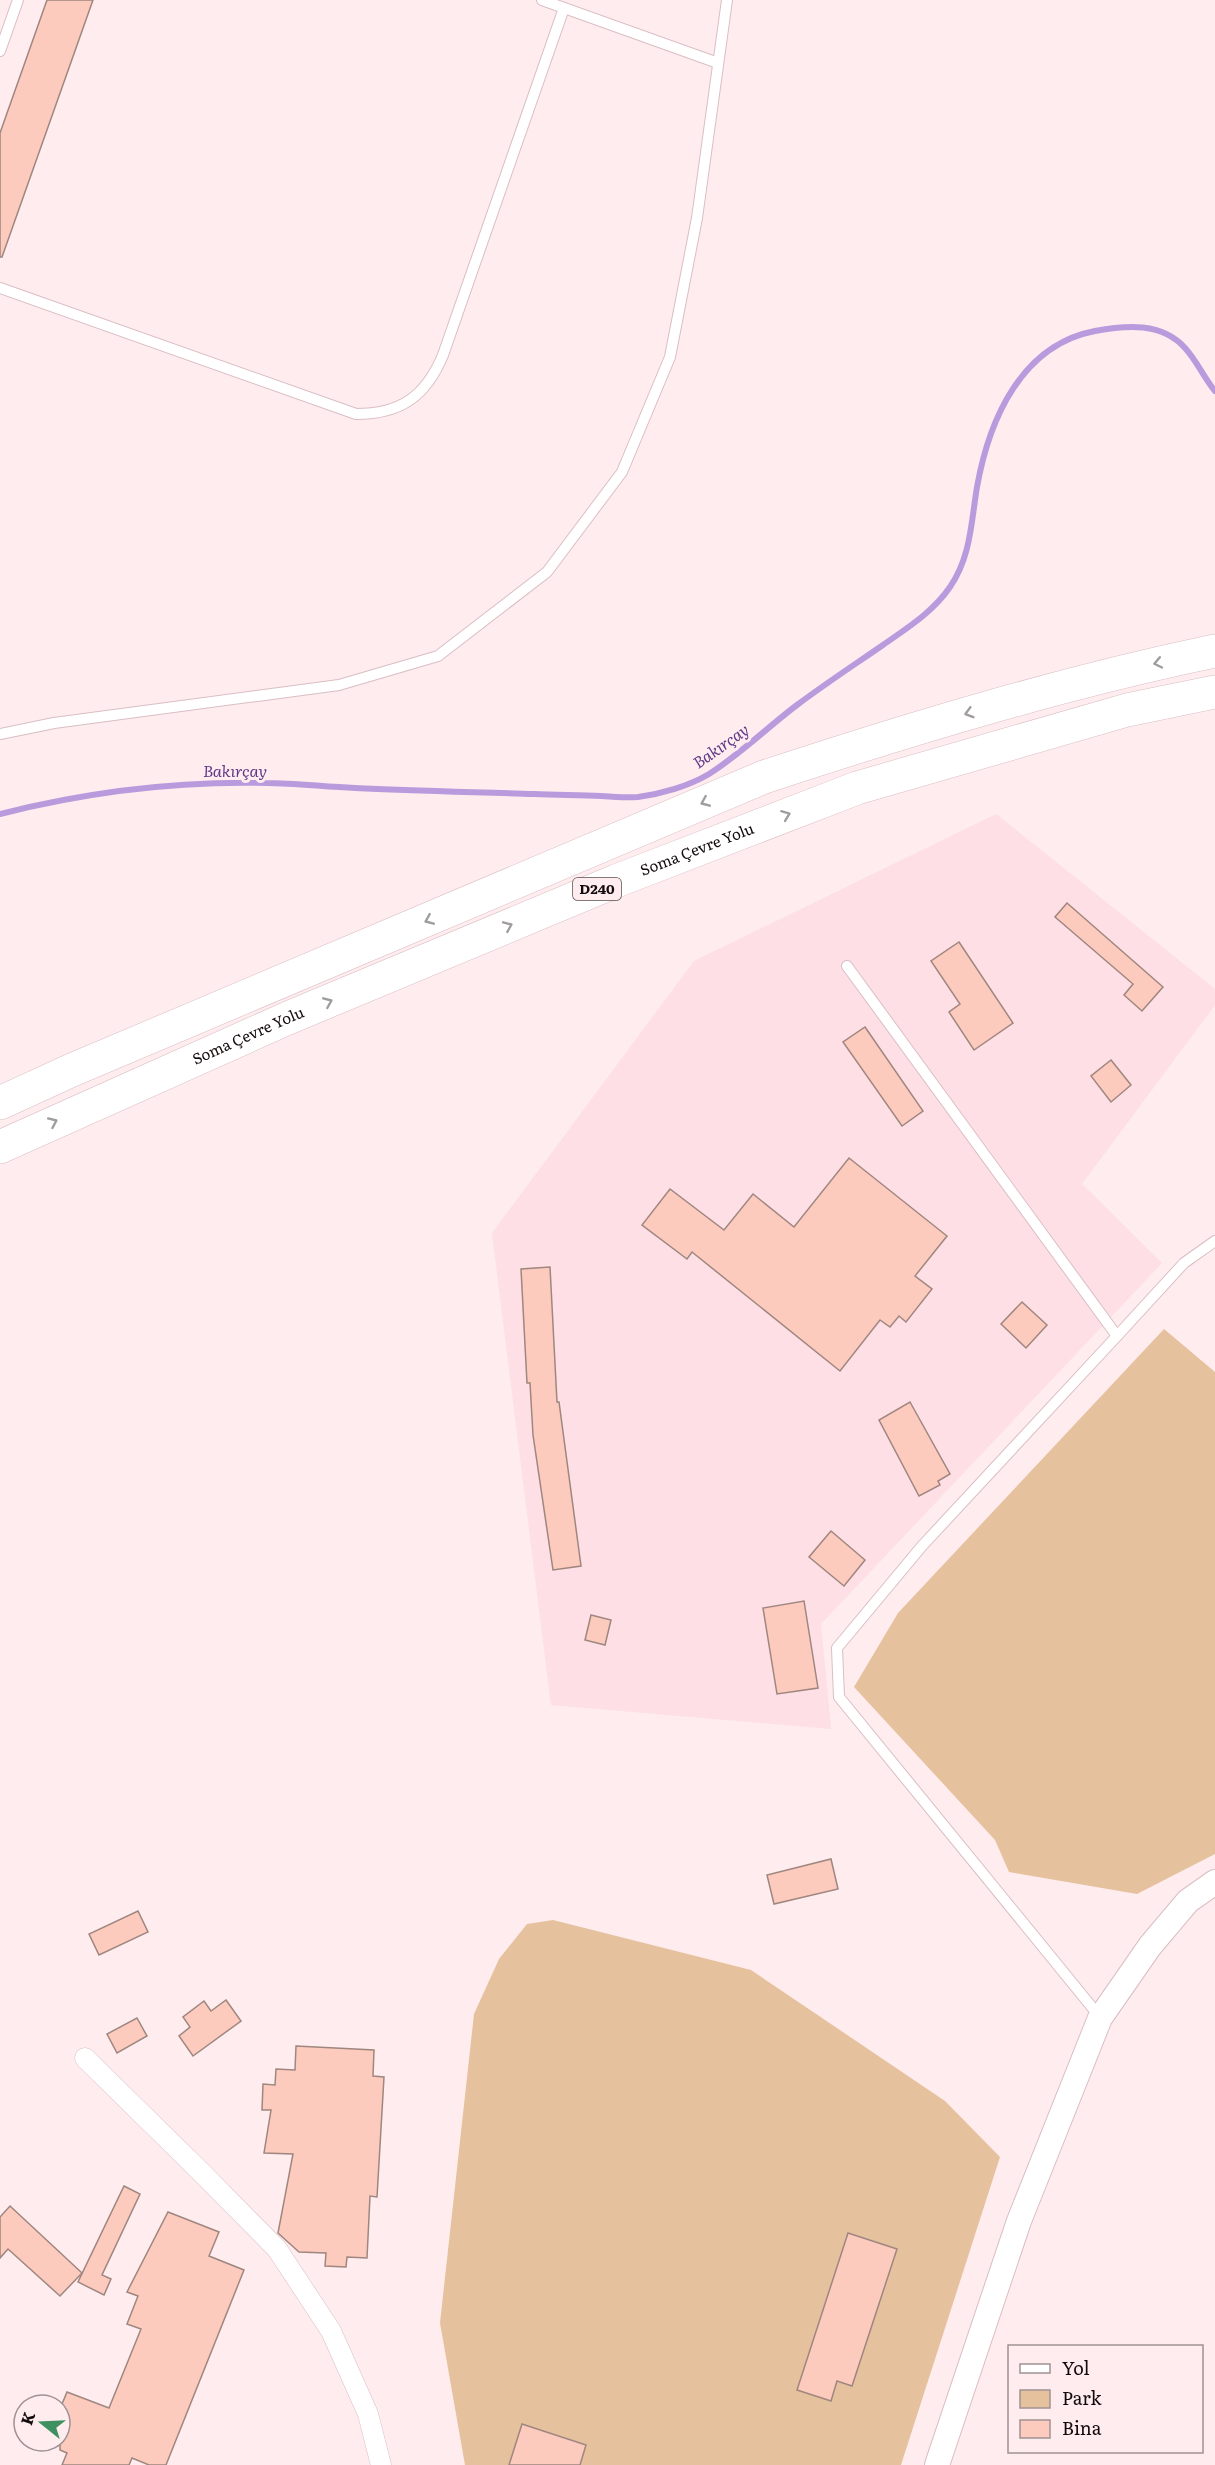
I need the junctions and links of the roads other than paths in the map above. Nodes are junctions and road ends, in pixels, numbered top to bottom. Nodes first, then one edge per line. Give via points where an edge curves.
1 (18, 0) edge
2 (542, 0) edge
3 (727, 0) edge
4 (564, 8) junction
5 (0, 51) edge
6 (718, 63) junction
7 (0, 288) edge
8 (1215, 651) edge
9 (1215, 692) edge
10 (0, 734) edge
11 (847, 966) dead end
12 (0, 1104) edge
13 (0, 1147) edge
14 (1215, 1242) edge
15 (1117, 1336) junction
16 (1215, 1882) edge
17 (1100, 2018) junction
18 (85, 2058) dead end
19 (381, 2465) edge
20 (937, 2465) edge

1 - 5 lane
2 - 4 lane
3 - 6 lane
4 - 6 lane
4 - 7 lane via 443,355 428,383 406,403 380,413 356,414
6 - 10 lane via 697,218 670,357 622,472 547,573 438,656 427,660 339,685 54,723
8 -> 12 highway, D240 via 1126,669 1001,703 764,777
13 -> 9 highway, Soma Çevre Yolu / D240 via 310,1009 616,881 857,788 1127,710
11 - 15 lane
14 - 15 lane via 1184,1263
15 - 17 lane via 922,1546 837,1648 839,1697
16 - 17 street via 1188,1901 1150,1946
17 - 20 street via 1019,2221
18 - 19 street via 277,2249 331,2331 368,2414

